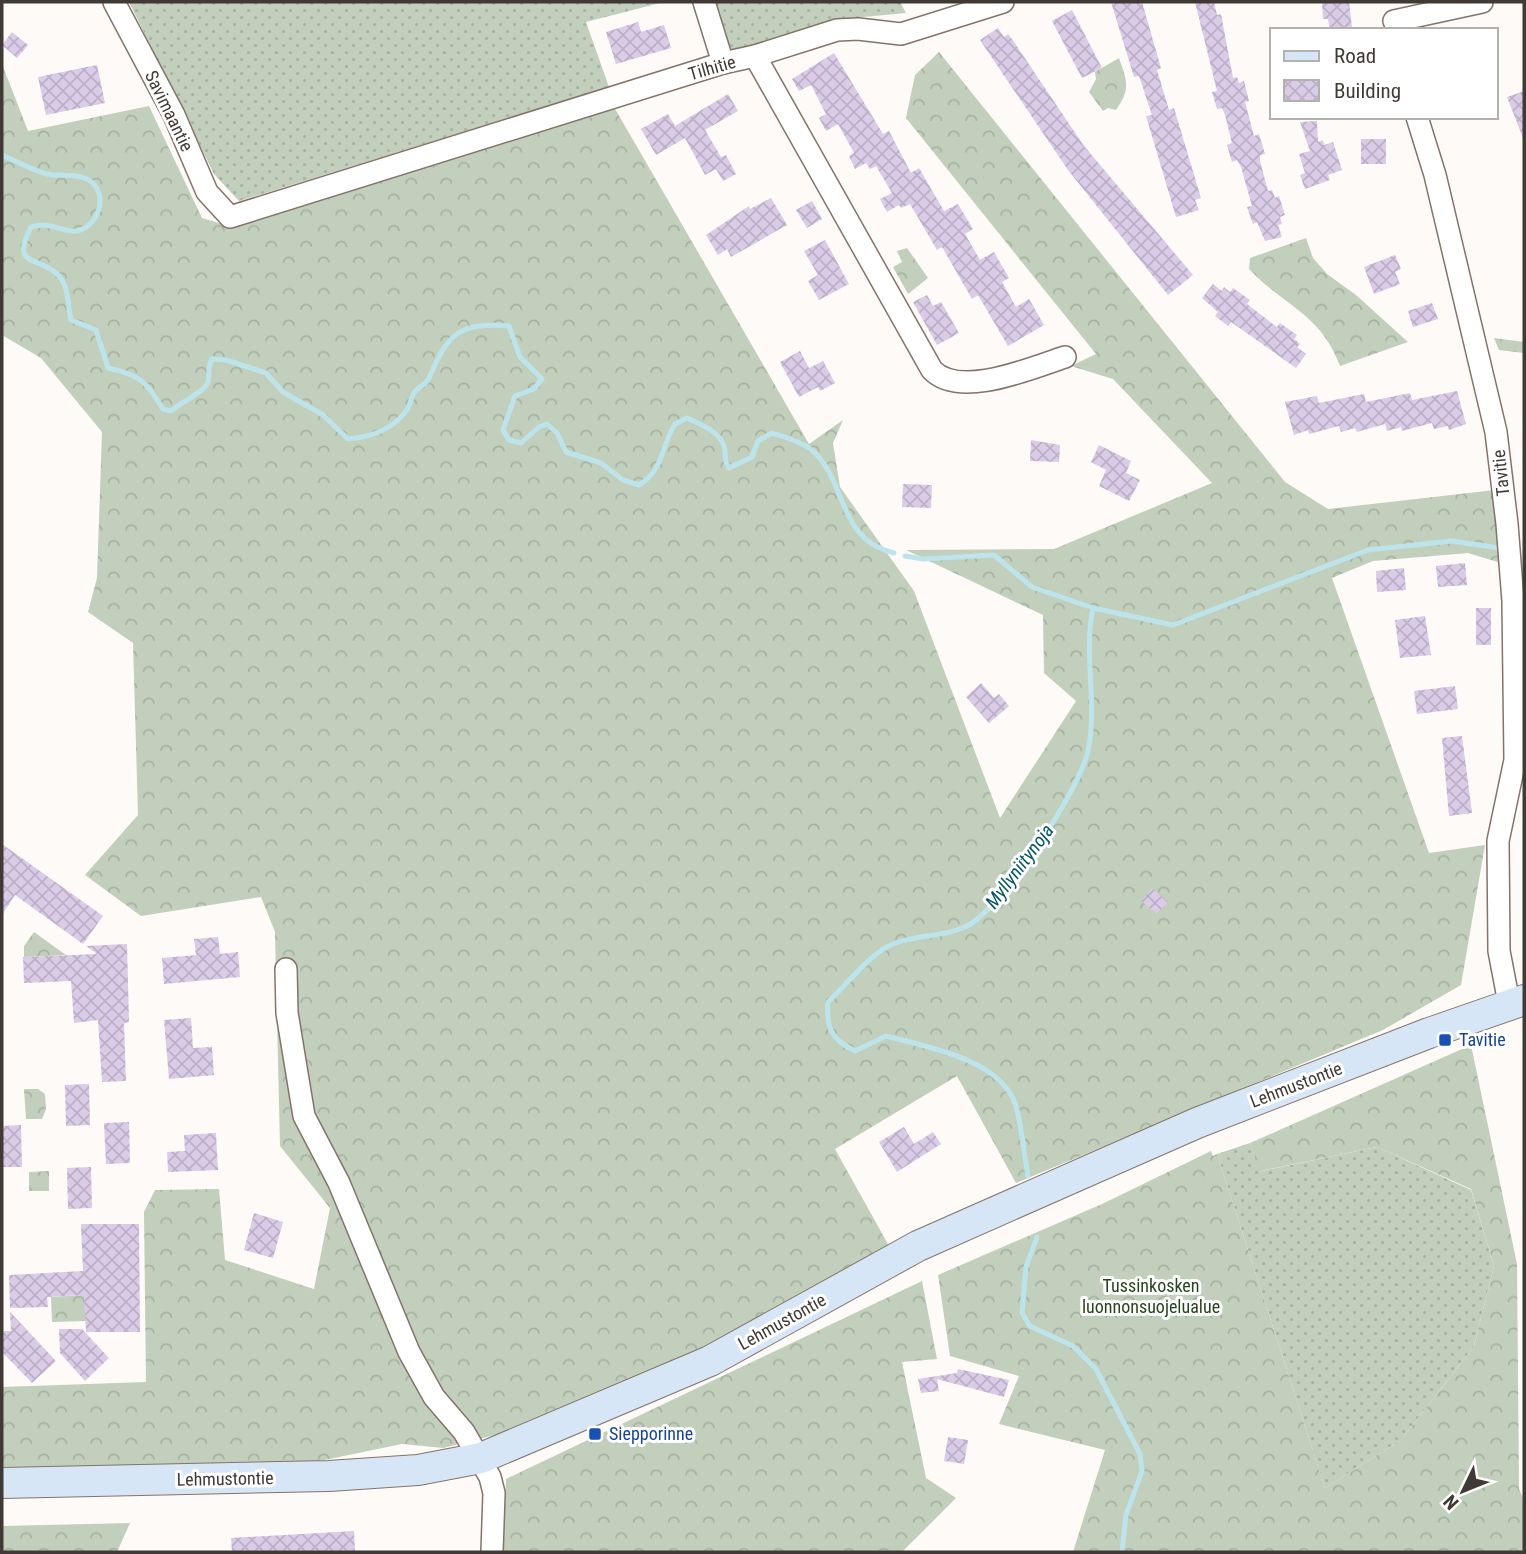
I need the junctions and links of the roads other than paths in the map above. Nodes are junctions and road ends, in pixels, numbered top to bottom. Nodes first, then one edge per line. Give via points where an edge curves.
1 (114, 2) edge
2 (704, 2) edge
3 (1003, 2) edge
4 (1482, 2) edge
5 (1393, 17) edge
6 (755, 56) junction
7 (723, 63) junction
8 (1418, 119) edge
9 (230, 217) joint
10 (1065, 357) dead end
11 (286, 969) dead end
12 (1517, 1002) edge
13 (481, 1458) junction
14 (2, 1483) edge
15 (492, 1552) edge

1 - 9 street, Savimaantie via 174,115 207,192
2 - 7 street
3 - 6 street via 901,34 837,30
4 - 5 street
6 - 7 street, Tilhitie
6 - 10 street, Tilhitie via 932,370 942,380 995,378
7 - 9 street, Tilhitie
8 - 12 street, Tavitie via 1496,432 1507,524 1515,760 1499,841 1499,951
11 - 13 street via 287,1013 304,1116 339,1183 409,1352 434,1397
12 - 13 main road, Lehmustontie via 1197,1123 931,1240 710,1361
13 - 14 main road, Lehmustontie via 418,1470 329,1476
13 - 15 street via 494,1493

